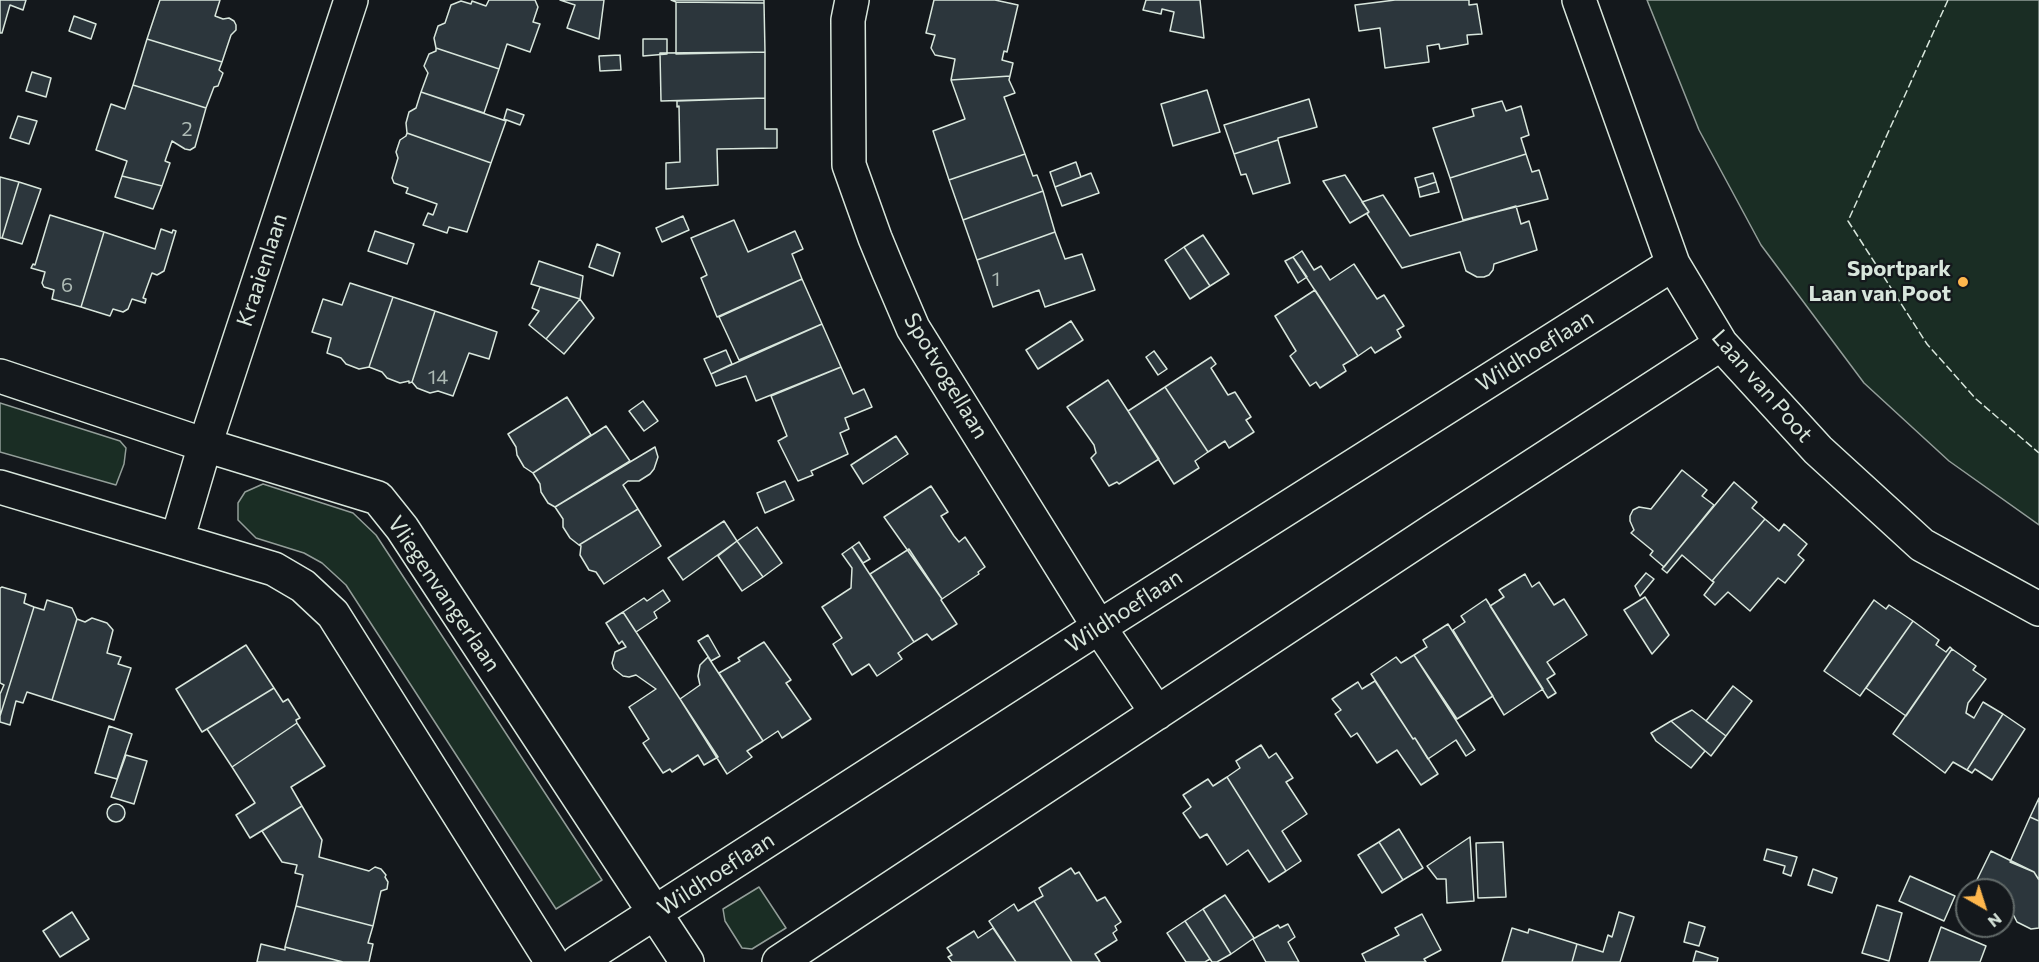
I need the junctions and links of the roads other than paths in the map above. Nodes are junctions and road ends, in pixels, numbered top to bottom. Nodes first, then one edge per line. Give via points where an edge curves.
1 (351, 0) edge
2 (852, 0) edge
3 (1579, 0) edge
4 (1673, 264) junction
5 (1721, 344) junction
6 (0, 376) edge
7 (205, 445) junction
8 (0, 487) edge
9 (177, 540) junction
10 (2039, 609) edge
11 (1099, 627) junction
12 (1157, 713) junction
13 (655, 913) junction
14 (552, 962) edge
15 (578, 962) edge
16 (687, 962) edge
17 (778, 962) edge

1 - 7 street, Kraaienlaan
2 - 11 street, Spotvogellaan via 848,20 849,165 875,238 914,328
3 - 4 street, Laan van Poot
4 - 5 street, Laan van Poot
4 - 11 street, Wildhoeflaan
5 - 10 street, Laan van Poot via 1818,450 1922,545
5 - 12 street
6 - 7 street, Vliegenvangerlaan
7 - 9 street, Kraaienlaan
7 - 13 street, Vliegenvangerlaan via 378,498 402,528
8 - 9 street
9 - 14 street via 274,569 303,586 333,614
11 - 12 street, Spotvogellaan
11 - 13 street, Wildhoeflaan
12 - 17 street
13 - 15 street, Wildhoeflaan
13 - 16 street, Vliegenvangerlaan

